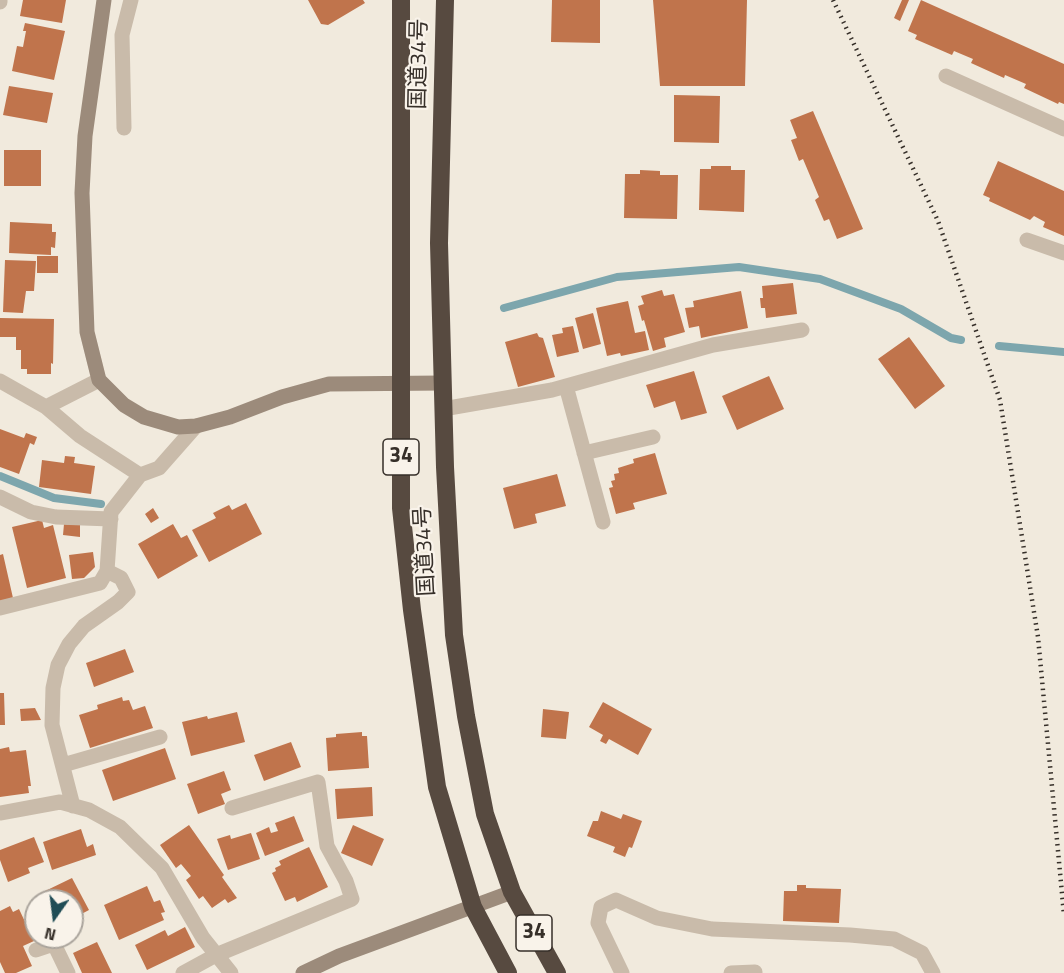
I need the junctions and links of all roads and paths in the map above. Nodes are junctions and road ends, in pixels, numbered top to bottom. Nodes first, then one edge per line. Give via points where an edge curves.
1 (104, 0) edge
2 (131, 0) edge
3 (401, 0) edge
4 (445, 0) edge
5 (946, 76) dead end
6 (124, 128) dead end
7 (1064, 129) edge
8 (1027, 240) dead end
9 (1064, 253) edge
10 (802, 330) dead end
11 (99, 380) junction
12 (0, 381) edge
13 (443, 382) junction
14 (400, 383) junction
15 (566, 386) junction
16 (46, 407) junction
17 (443, 409) junction
18 (196, 426) junction
19 (653, 437) dead end
20 (584, 453) junction
21 (141, 476) junction
22 (0, 497) edge
23 (111, 519) junction
24 (603, 522) dead end
25 (107, 572) junction
26 (0, 608) edge
27 (160, 737) dead end
28 (63, 765) junction
29 (73, 806) junction
30 (232, 808) dead end
31 (0, 813) edge
32 (512, 892) junction
33 (473, 907) junction
34 (36, 950) dead end
35 (216, 955) junction
36 (755, 972) edge
37 (68, 973) edge
38 (183, 973) edge
39 (231, 973) edge
40 (303, 973) edge
41 (508, 973) edge
42 (557, 973) edge
43 (622, 973) edge
44 (731, 973) edge
45 (933, 973) edge

1 - 11 street via 82,193 87,332
2 - 6 street via 123,35
3 - 14 highway, 国道34号 / 34
4 - 13 highway, 国道34号 / 34 via 439,243
5 - 7 street
8 - 9 street
10 - 15 street via 712,345
11 - 16 street
11 - 18 street via 124,405 144,417 178,427
12 - 16 street
13 - 14 street
13 - 17 highway, 国道34号 / 34
14 - 18 street via 329,384
14 - 33 highway, 国道34号 / 34 via 401,508 412,610 437,787
15 - 17 street
15 - 20 street
16 - 21 street via 80,436
17 - 32 highway, 国道34号 / 34 via 456,647 485,814
18 - 21 street via 159,468
19 - 20 street
20 - 24 street
21 - 23 street via 111,512
22 - 23 street via 31,512
23 - 25 street
25 - 26 street via 100,583
25 - 28 street via 121,578 128,592 69,644 52,688 52,724
27 - 28 street
28 - 29 street
29 - 31 street via 60,802
29 - 35 street via 120,827 162,867
30 - 35 street via 318,782 327,846 352,899
32 - 33 street
32 - 42 highway, 国道34号 / 34
33 - 40 street
33 - 41 highway, 国道34号 / 34
34 - 37 street via 54,944
35 - 38 street
35 - 39 street
36 - 44 street
43 - 45 street via 598,923 601,907 616,900 657,918 712,929 894,939 922,953

